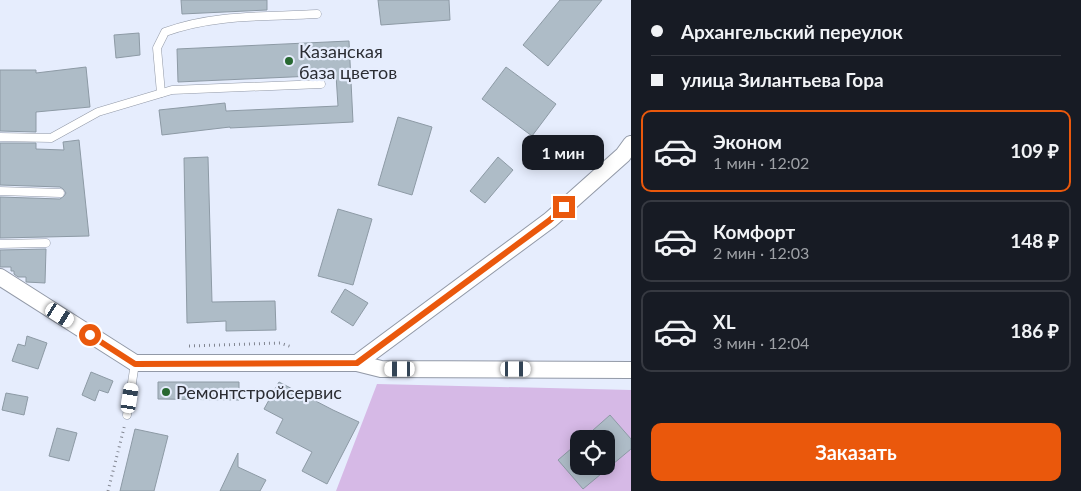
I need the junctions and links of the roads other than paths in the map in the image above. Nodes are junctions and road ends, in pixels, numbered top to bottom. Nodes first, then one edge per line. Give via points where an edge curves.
1 (317, 14) dead end
2 (321, 84) dead end
3 (161, 93) junction
4 (0, 137) edge
5 (631, 144) edge
6 (0, 192) edge
7 (60, 193) dead end
8 (46, 243) dead end
9 (0, 244) edge
10 (0, 277) edge
11 (357, 363) junction
12 (135, 364) junction
13 (631, 370) edge
14 (127, 415) road end

1 - 3 lane via 219,19 187,24 165,32 157,48
2 - 3 lane
3 - 4 lane via 98,112 51,138
5 - 11 street via 623,155 550,220
6 - 7 lane
8 - 9 lane
10 - 12 street
11 - 12 street
11 - 13 street via 381,369
12 - 14 lane

